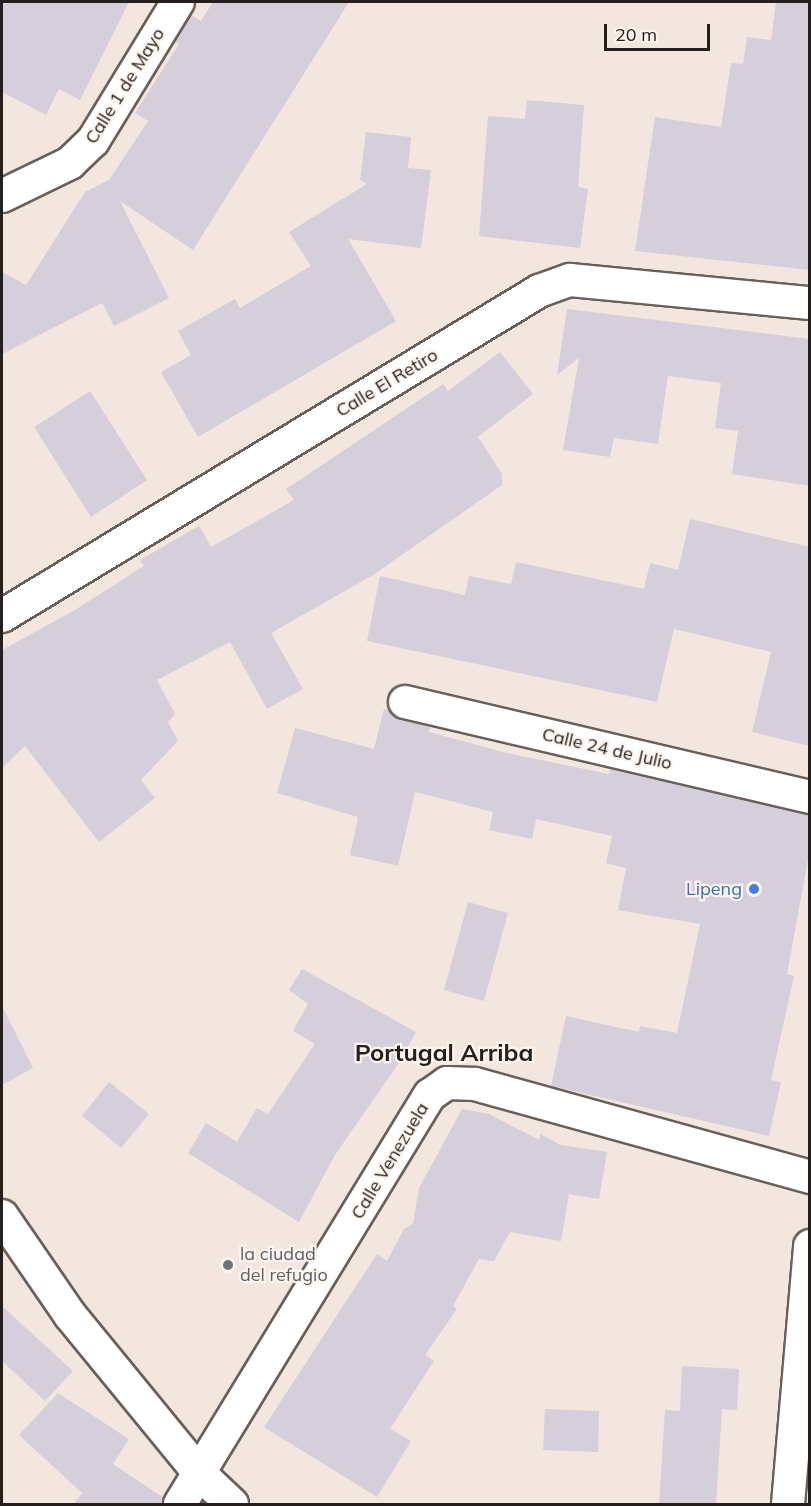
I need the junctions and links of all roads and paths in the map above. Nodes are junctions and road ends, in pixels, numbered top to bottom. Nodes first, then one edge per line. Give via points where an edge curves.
1 (178, 2) edge
2 (2, 196) edge
3 (810, 303) edge
4 (2, 616) edge
5 (405, 702) dead end
6 (810, 797) edge
7 (810, 1177) edge
8 (2, 1216) edge
9 (810, 1246) edge
10 (200, 1474) junction
11 (180, 1504) edge
12 (232, 1504) edge
13 (788, 1504) edge

1 - 2 street, Calle 1 de Mayo via 93,141 70,163
3 - 4 street, Calle El Retiro via 570,280 538,291
5 - 6 street, Calle 24 de Julio
7 - 10 street, Calle Venezuela via 475,1084 447,1083 430,1095
8 - 10 street via 70,1315
9 - 13 street
10 - 11 street, Calle Venezuela
10 - 12 street

